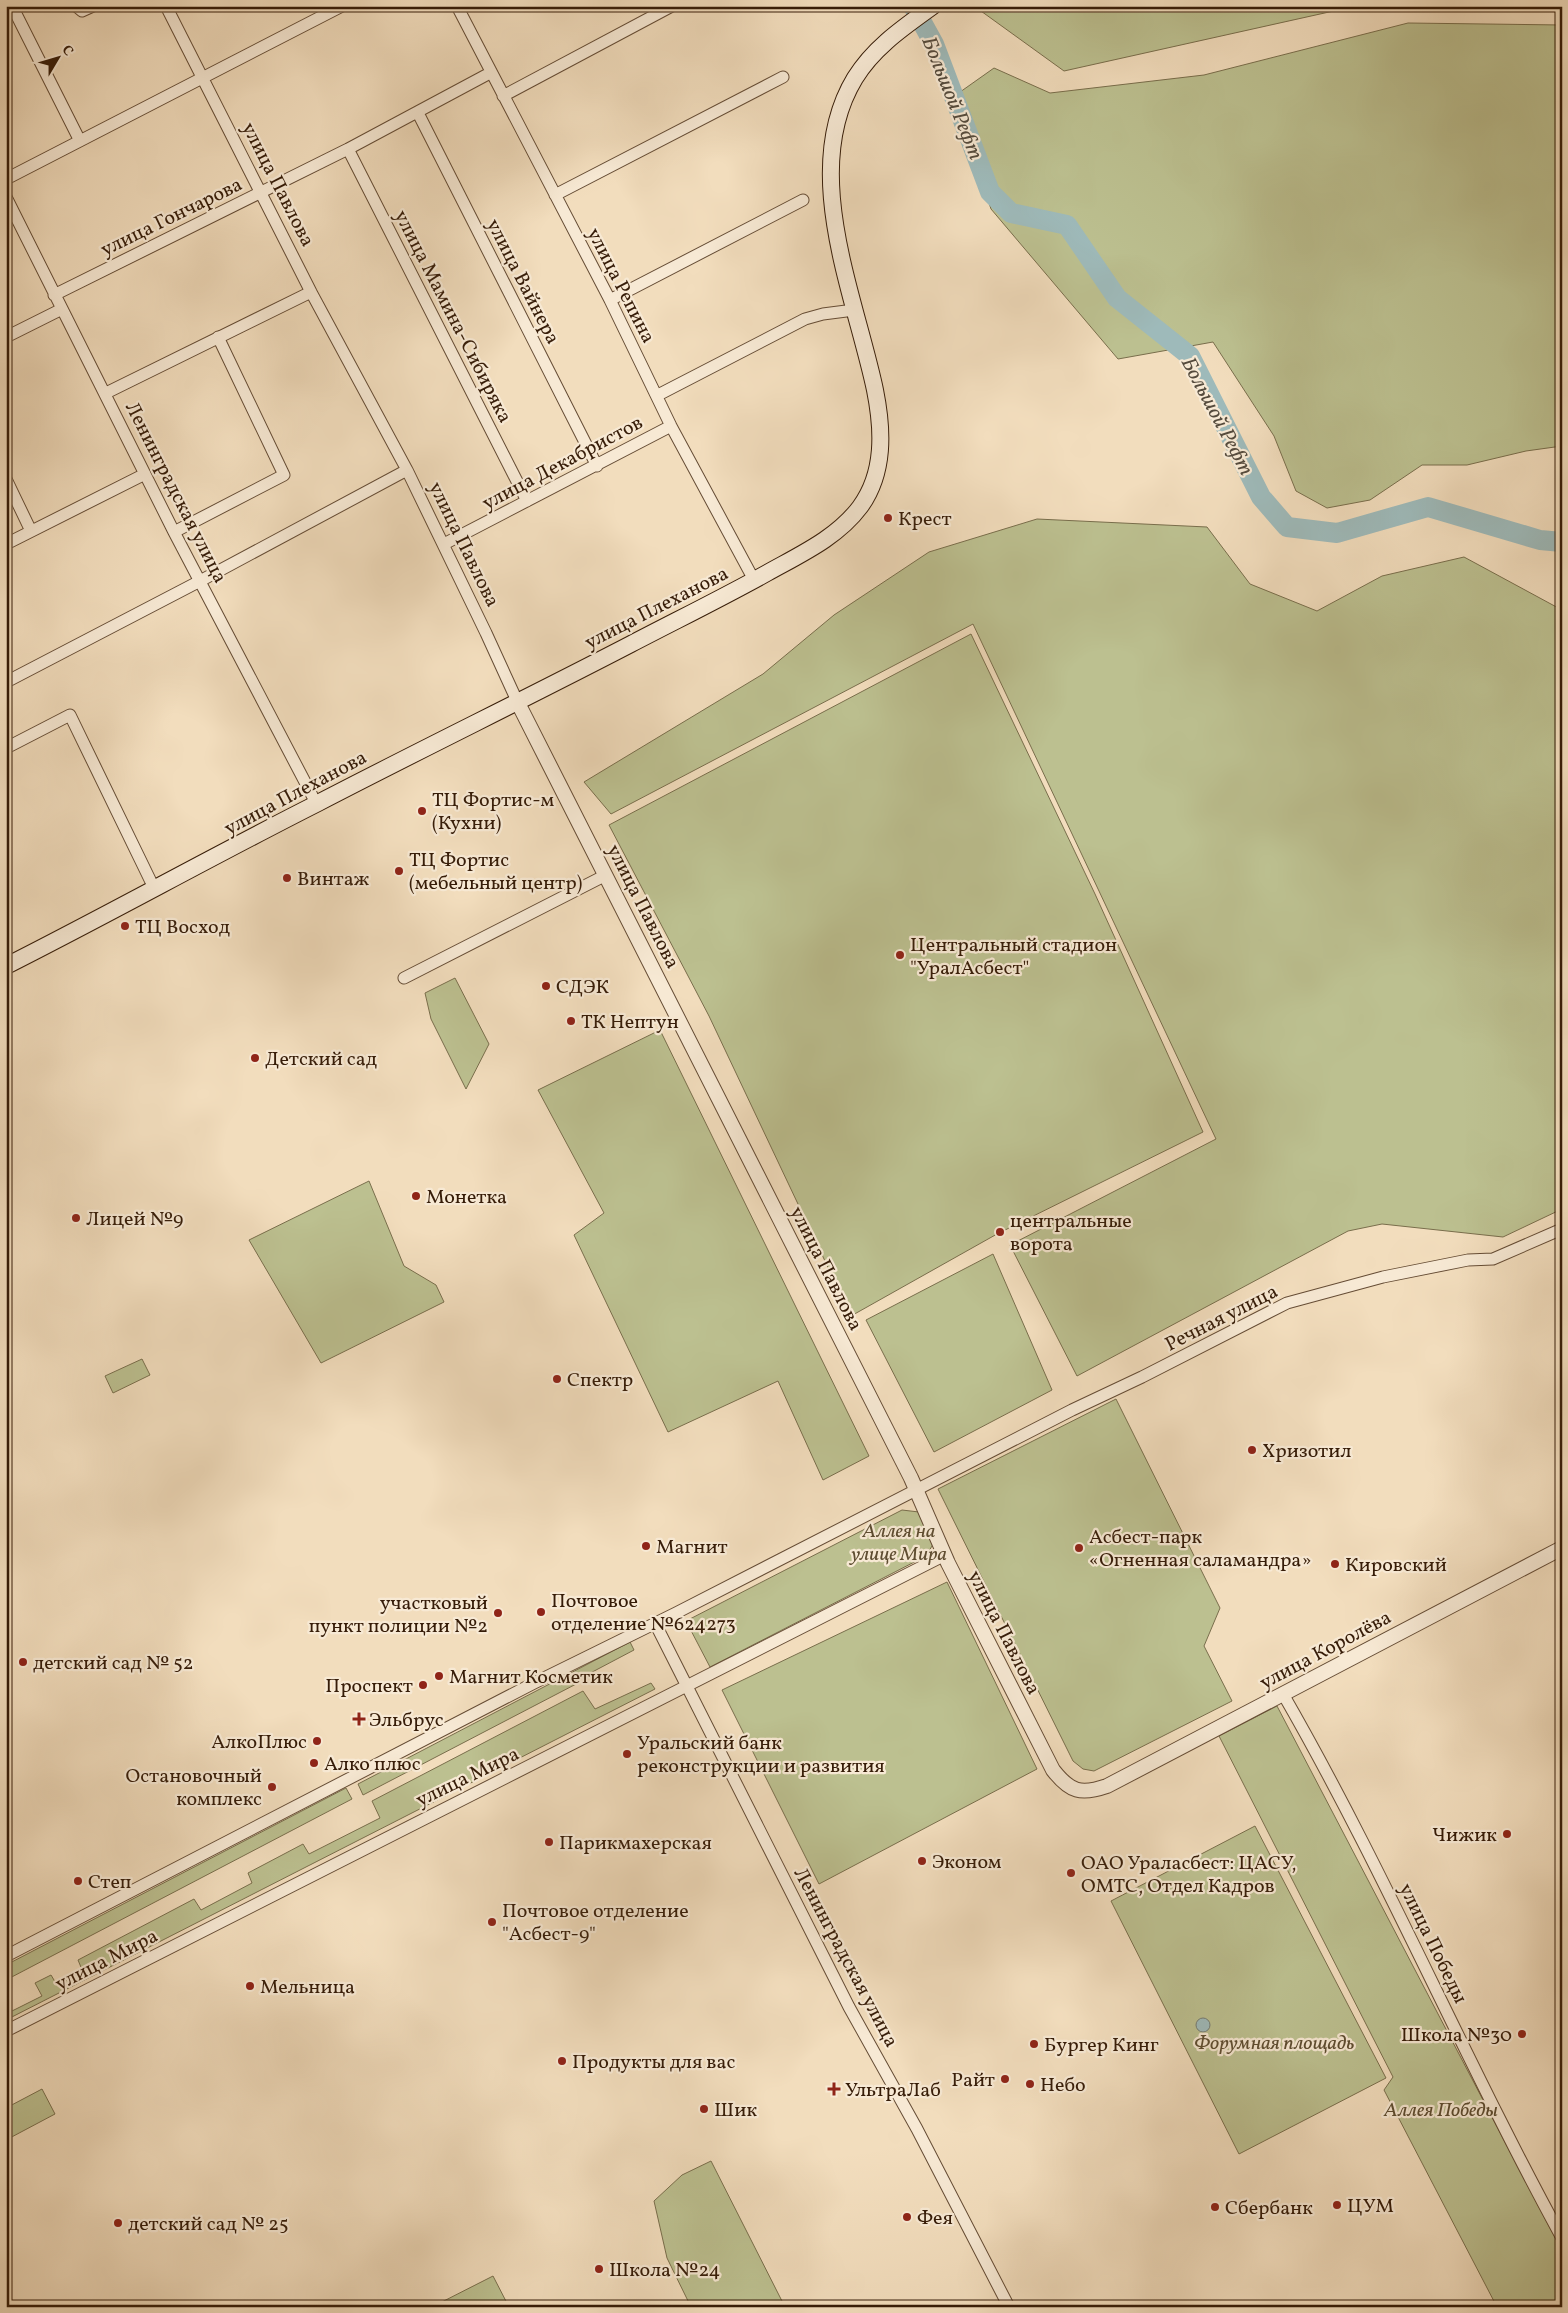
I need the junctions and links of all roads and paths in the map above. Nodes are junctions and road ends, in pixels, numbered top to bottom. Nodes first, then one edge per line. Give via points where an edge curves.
1 (12, 6) edge
2 (93, 6) edge
3 (166, 6) edge
4 (342, 6) edge
5 (457, 6) edge
6 (672, 6) edge
7 (933, 6) edge
8 (79, 9) edge
9 (490, 73) junction
10 (783, 77) dead end
11 (203, 79) junction
12 (503, 96) junction
13 (418, 113) junction
14 (80, 141) junction
15 (348, 149) junction
16 (6, 179) edge
17 (261, 192) junction
18 (555, 195) junction
19 (6, 197) edge
20 (804, 200) dead end
21 (311, 292) junction
22 (54, 295) junction
23 (610, 300) junction
24 (62, 309) junction
25 (854, 310) junction
26 (6, 337) edge
27 (218, 338) junction
28 (106, 393) junction
29 (658, 395) junction
30 (671, 426) junction
31 (597, 466) junction
32 (407, 470) junction
33 (145, 474) junction
34 (6, 479) edge
35 (527, 501) junction
36 (31, 531) junction
37 (174, 532) junction
38 (6, 544) edge
39 (444, 544) junction
40 (754, 580) junction
41 (200, 581) junction
42 (6, 682) edge
43 (518, 703) junction
44 (6, 748) edge
45 (316, 803) junction
46 (606, 875) junction
47 (155, 890) junction
48 (6, 966) edge
49 (404, 978) dead end
50 (1562, 1229) edge
51 (917, 1491) junction
52 (1562, 1548) edge
53 (945, 1555) junction
54 (655, 1623) junction
55 (688, 1686) junction
56 (1283, 1694) junction
57 (1108, 1786) joint
58 (6, 1956) edge
59 (6, 2031) edge
60 (1562, 2238) edge
61 (1009, 2307) edge

1 - 14 street
2 - 8 street
3 - 11 street, улица Павлова
4 - 11 street
5 - 9 street, улица Репина
6 - 12 street
7 - 25 main road, улица Плеханова via 902,28 870,58 855,78 836,126 831,188 841,255
9 - 12 street, улица Репина
9 - 13 street, улица Гончарова
10 - 18 street
11 - 14 street
11 - 17 street, улица Павлова
12 - 18 street, улица Репина
13 - 15 street, улица Гончарова
13 - 31 street, улица Вайнера
14 - 16 street
15 - 17 street, улица Гончарова
15 - 35 street, улица Мамина-Сибиряка
17 - 21 street, улица Павлова
17 - 22 street, улица Гончарова
18 - 23 street, улица Репина
19 - 22 street, Ленинградская улица
20 - 23 street
21 - 27 street
21 - 32 street, улица Павлова
22 - 24 street, Ленинградская улица
23 - 29 street, улица Репина
24 - 26 street
24 - 28 street, Ленинградская улица
25 - 29 street via 805,319
25 - 40 main road, улица Плеханова via 881,422 878,463 870,489 860,508 830,537
27 - 28 street
27 - 37 street via 284,475
28 - 33 street, Ленинградская улица
29 - 30 street, улица Репина
30 - 31 street, улица Декабристов
30 - 40 street, улица Репина
31 - 35 street, улица Декабристов
32 - 39 street, улица Павлова
32 - 41 street
33 - 36 street
33 - 37 street, Ленинградская улица
34 - 36 street
35 - 39 street, улица Декабристов
36 - 38 street
37 - 41 street, Ленинградская улица
39 - 43 street, улица Павлова
40 - 43 main road, улица Плеханова
41 - 42 street
41 - 45 street, Ленинградская улица
43 - 45 main road, улица Плеханова
43 - 46 street, улица Павлова
44 - 47 street via 70,715
45 - 47 main road, улица Плеханова
46 - 49 street
46 - 51 street, улица Павлова
47 - 48 main road, улица Плеханова
50 - 51 street, Речная улица via 1493,1259 1468,1260 1384,1277 1287,1303
51 - 53 street, улица Павлова
51 - 54 street
52 - 56 street, улица Королёва
53 - 55 street, улица Мира
53 - 57 street, улица Павлова via 1052,1770 1064,1785 1078,1790 1090,1792
54 - 55 street, Ленинградская улица
54 - 58 street
55 - 59 street, улица Мира
55 - 61 street, Ленинградская улица via 849,2007 917,2129
56 - 57 street, улица Королёва
56 - 60 street, улица Победы via 1390,1895

